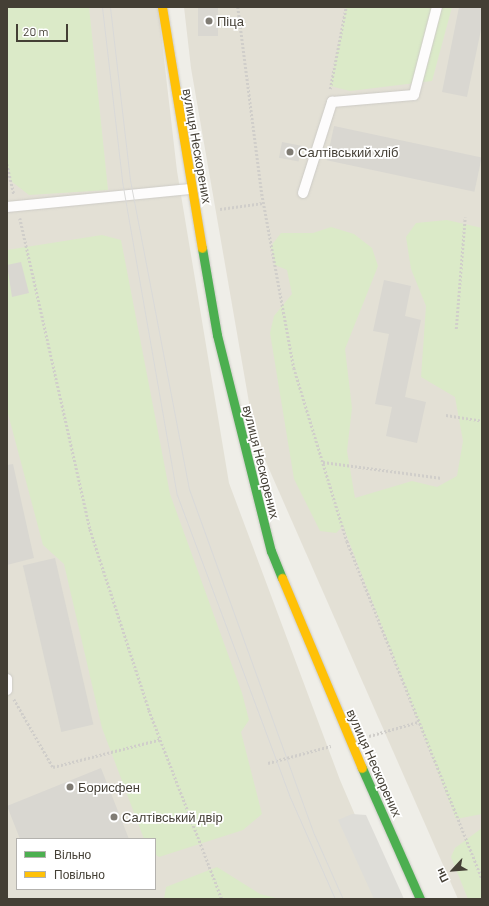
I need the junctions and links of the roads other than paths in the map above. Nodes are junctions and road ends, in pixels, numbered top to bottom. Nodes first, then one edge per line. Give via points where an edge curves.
1 (162, 7) edge
2 (438, 7) edge
3 (190, 189) junction
4 (303, 193) dead end
5 (12, 206) edge
6 (7, 679) edge
7 (8, 690) edge
8 (420, 899) edge

1 - 3 main road, вулиця Нескорених
2 - 4 lane via 414,95 332,102
3 - 5 lane
3 - 8 main road, вулиця Нескорених via 217,335 271,551 306,640
6 - 7 lane

